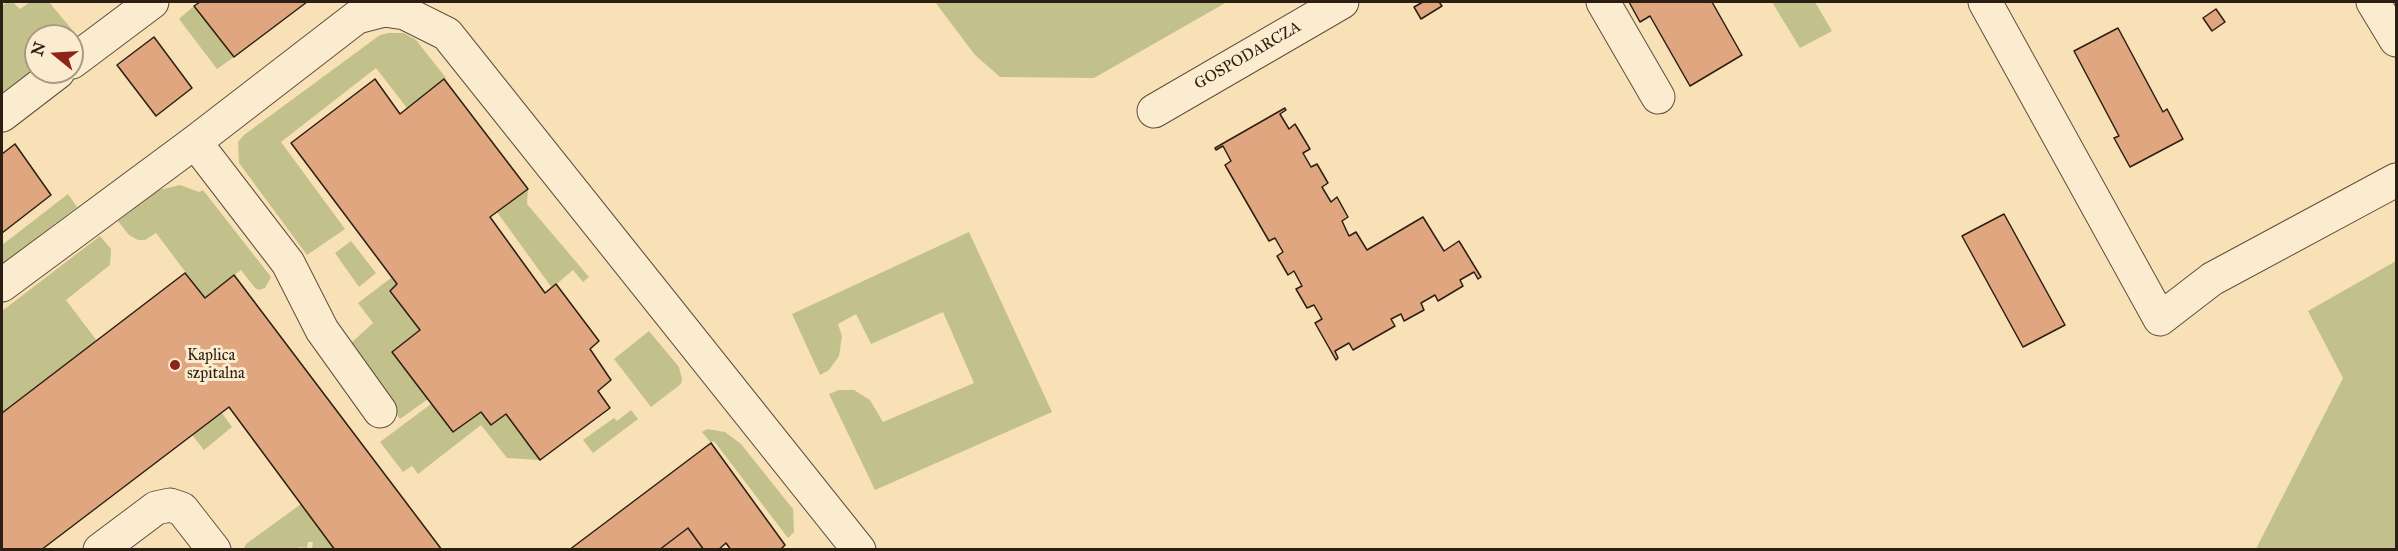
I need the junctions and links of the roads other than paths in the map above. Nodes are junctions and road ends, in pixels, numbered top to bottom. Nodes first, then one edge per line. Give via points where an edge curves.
1 (152, 2) edge
2 (1342, 2) edge
3 (1603, 2) edge
4 (1985, 2) edge
5 (2373, 2) edge
6 (2397, 40) edge
7 (84, 53) edge
8 (42, 84) edge
9 (1658, 97) dead end
10 (1154, 111) dead end
11 (2, 115) edge
12 (195, 142) junction
13 (2397, 180) edge
14 (2, 285) edge
15 (380, 411) dead end
16 (100, 549) edge
17 (214, 549) edge
18 (859, 549) edge

1 - 7 street
2 - 10 street, GOSPODARCZA
3 - 9 street
4 - 13 street via 2160,319 2212,279
5 - 6 street
8 - 11 street
12 - 14 street
12 - 15 street via 288,263 322,330
12 - 18 street via 357,17 384,10 405,13 433,25 447,34
16 - 17 street via 156,508 170,505 182,509

